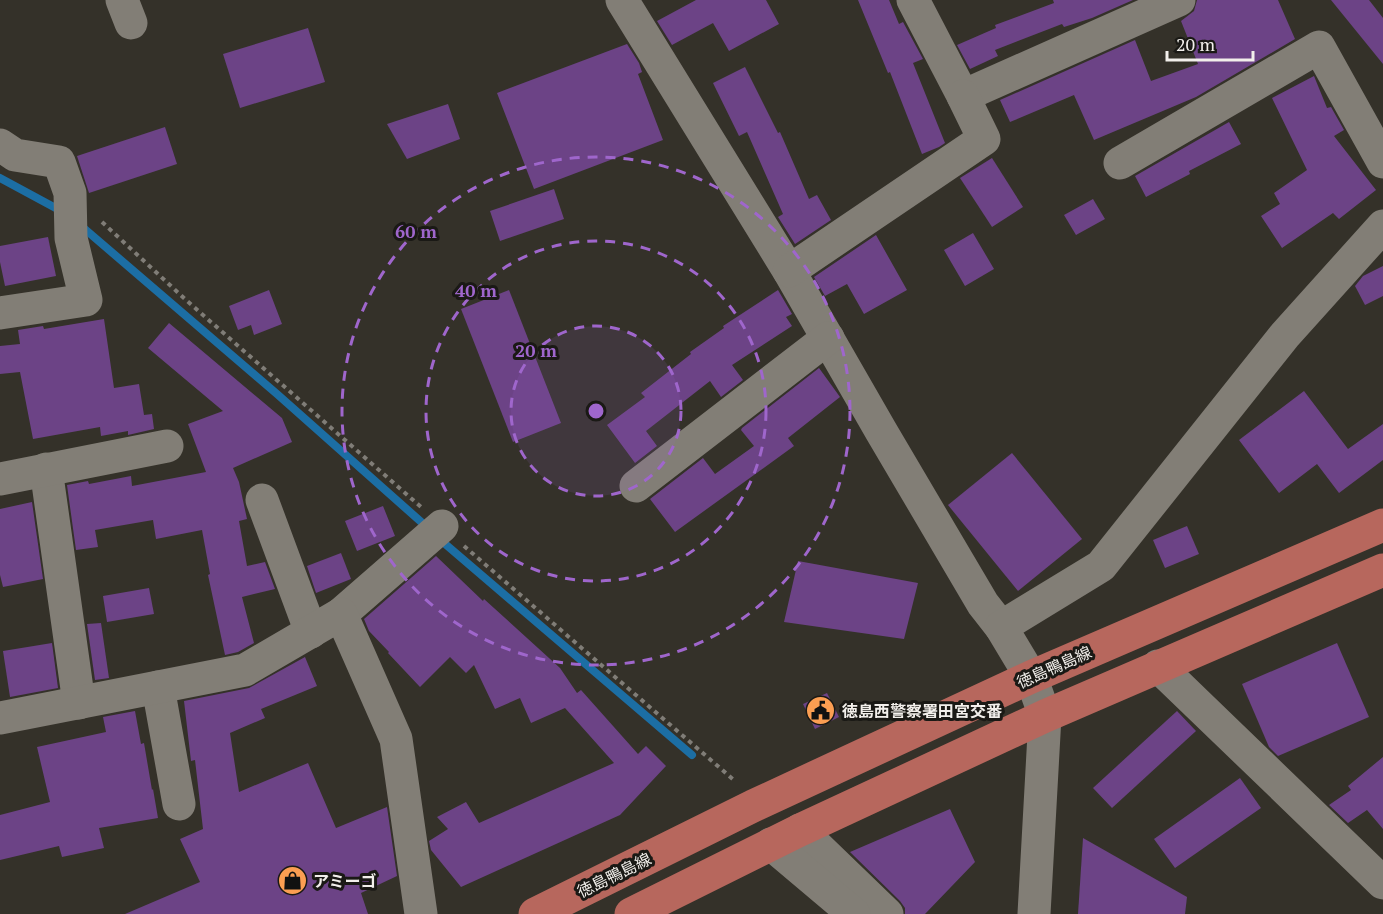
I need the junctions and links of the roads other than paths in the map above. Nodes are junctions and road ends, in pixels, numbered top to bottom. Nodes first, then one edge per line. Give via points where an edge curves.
1 (622, 0) edge
2 (913, 0) edge
3 (1179, 0) edge
4 (963, 96) junction
5 (0, 145) edge
6 (1383, 162) edge
7 (1120, 163) dead end
8 (1383, 226) edge
9 (789, 271) junction
10 (0, 313) edge
11 (828, 338) junction
12 (167, 446) dead end
13 (46, 469) junction
14 (0, 478) edge
15 (636, 486) dead end
16 (262, 500) dead end
17 (1383, 525) edge
18 (442, 526) road end
19 (1383, 570) edge
20 (341, 614) junction
21 (1001, 627) junction
22 (311, 632) junction
23 (1158, 666) junction
24 (1031, 677) junction
25 (158, 687) junction
26 (78, 703) junction
27 (1045, 716) junction
28 (0, 718) edge
29 (179, 804) dead end
30 (800, 830) junction
31 (771, 844) junction
32 (1383, 883) edge
33 (421, 914) edge
34 (535, 914) edge
35 (631, 914) edge
36 (854, 914) edge
37 (887, 914) edge
38 (1034, 914) edge

1 - 9 street
2 - 4 street
3 - 4 street
4 - 9 street via 984,139
5 - 10 street via 15,155 58,162 70,193 71,238 86,300
6 - 7 street via 1318,47
8 - 21 street via 1285,335 1101,566
9 - 11 street
11 - 15 street
11 - 21 street via 983,604
12 - 13 street
13 - 14 street
13 - 26 street
16 - 22 street
17 - 24 main road, 徳島鴨島線
18 - 20 street
19 - 23 main road
20 - 22 street
20 - 33 street via 396,739
21 - 24 street
22 - 25 street via 244,670
23 - 27 main road
23 - 32 street
24 - 27 street
24 - 34 main road, 徳島鴨島線 via 753,806
25 - 26 street
25 - 29 street
26 - 28 street
27 - 30 main road
27 - 38 street
30 - 31 main road
30 - 37 street
31 - 35 main road
31 - 36 street

